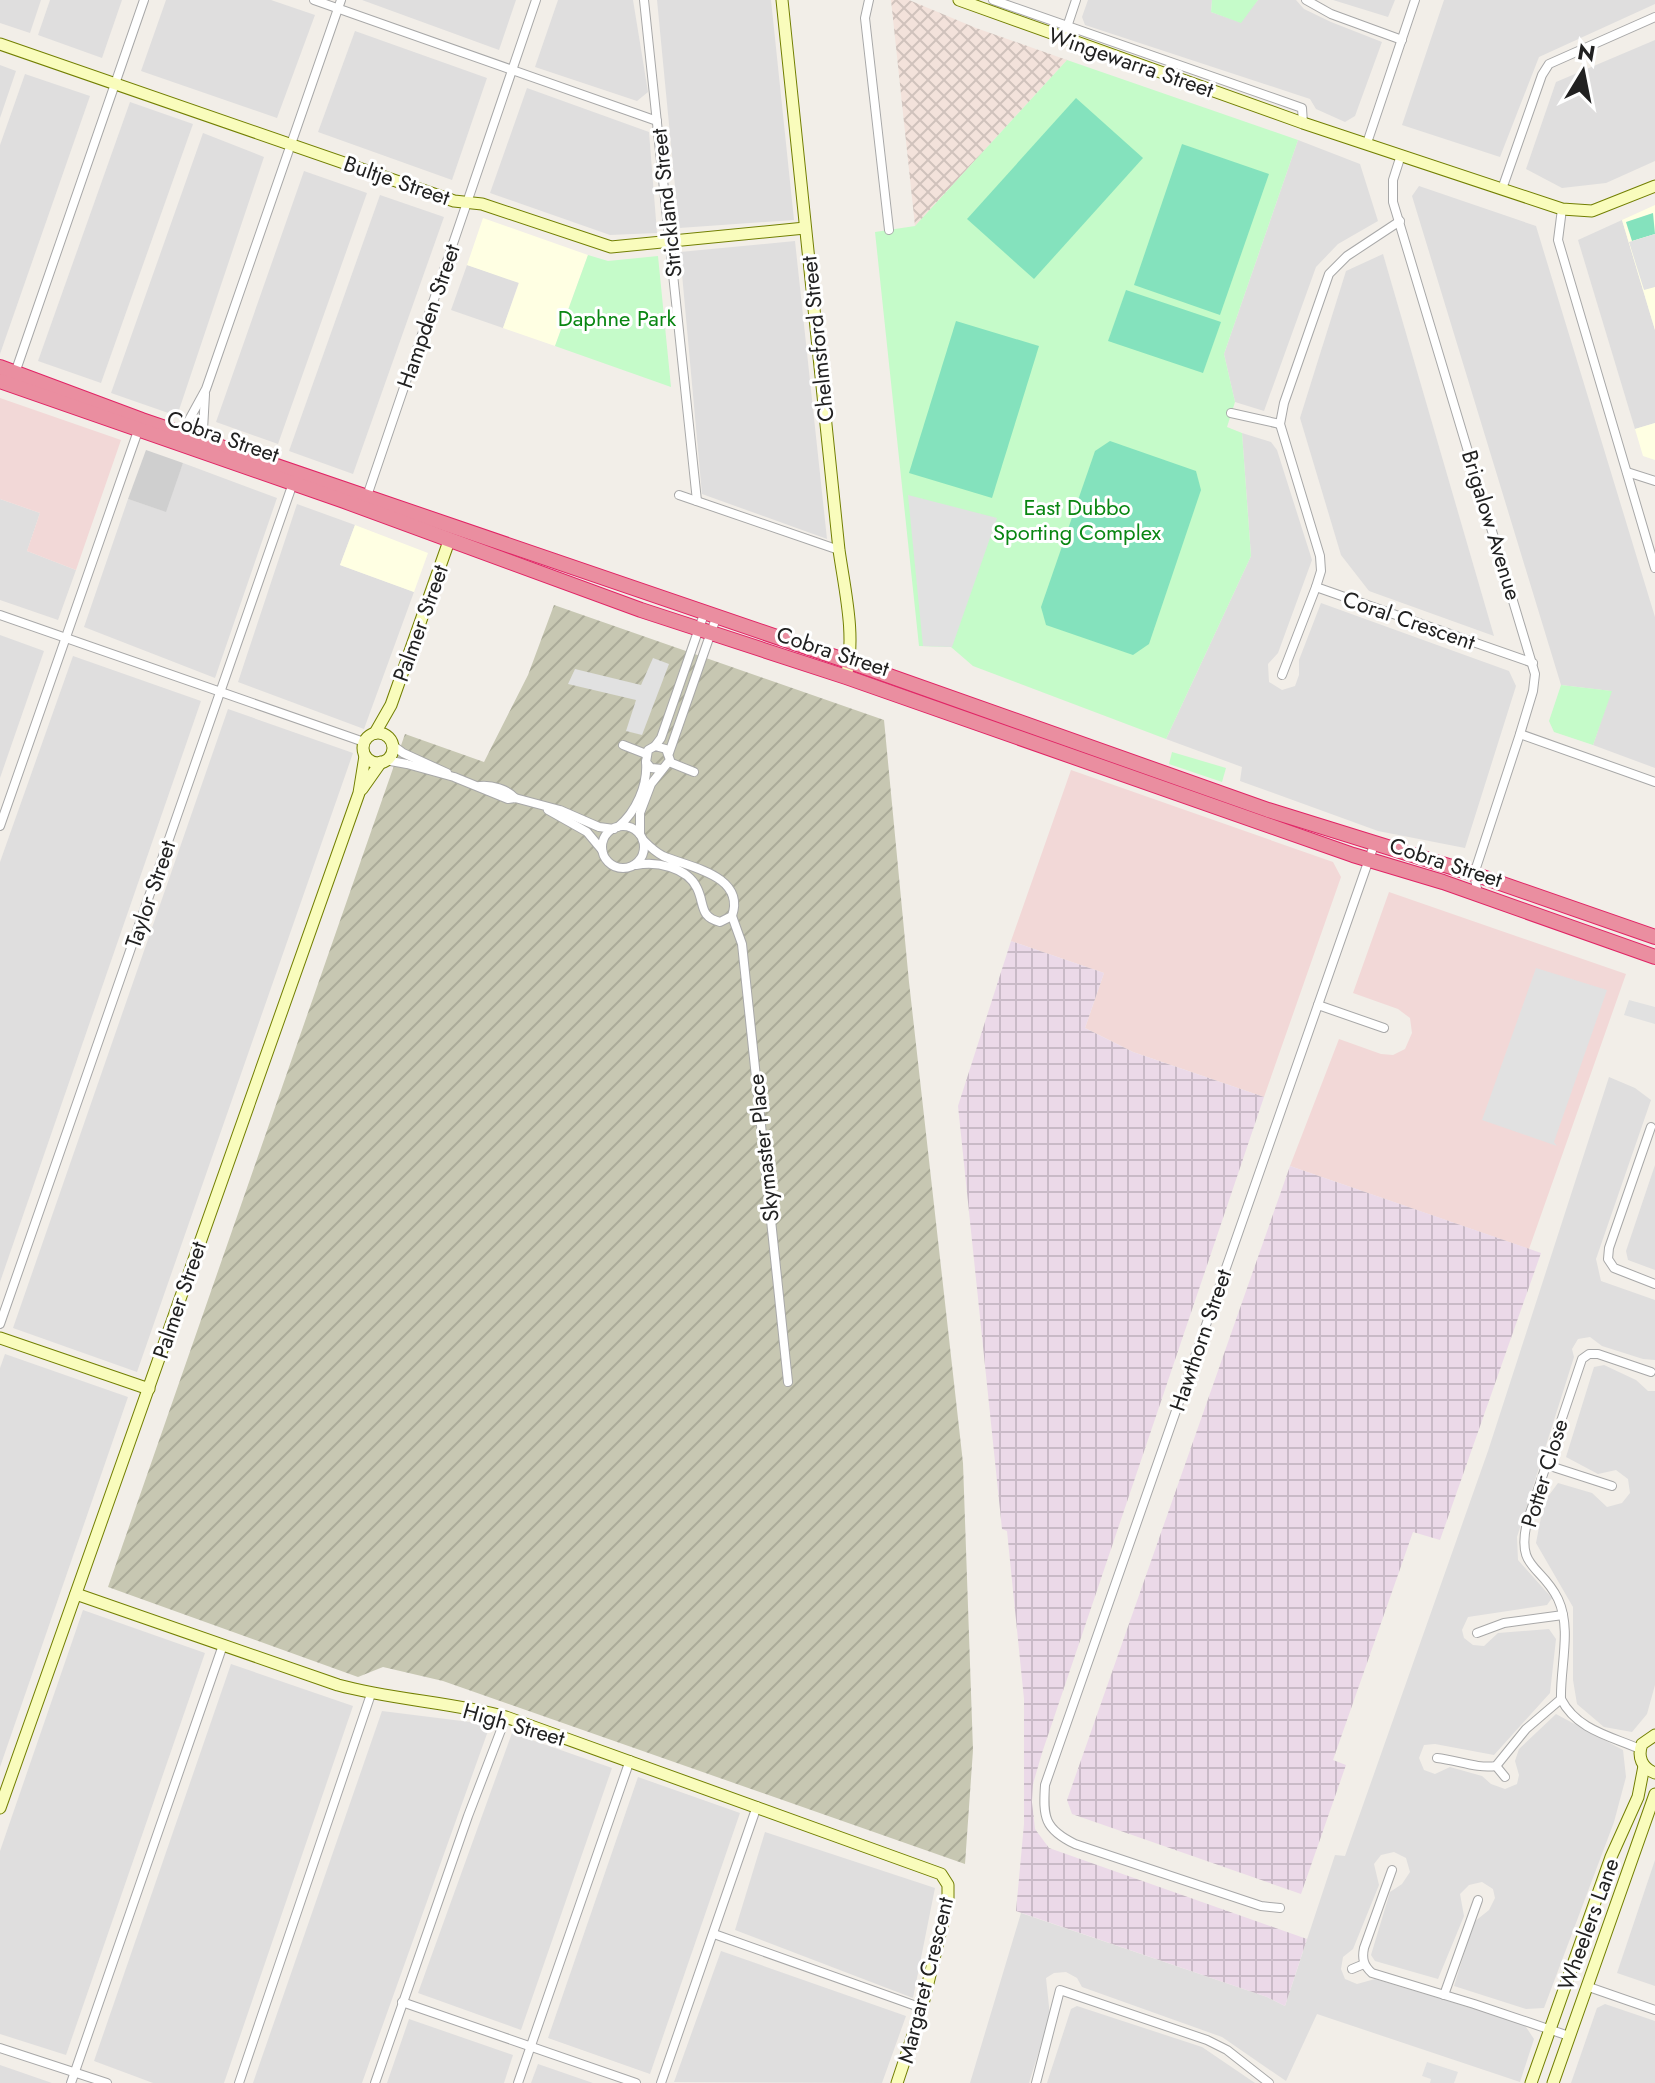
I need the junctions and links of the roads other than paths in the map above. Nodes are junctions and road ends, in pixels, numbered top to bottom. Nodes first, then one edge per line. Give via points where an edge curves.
1 (144, 0) edge
2 (314, 0) edge
3 (536, 0) edge
4 (644, 0) edge
5 (782, 0) edge
6 (869, 0) edge
7 (959, 0) edge
8 (993, 0) edge
9 (1076, 0) edge
10 (1306, 0) edge
11 (1415, 0) edge
12 (339, 4) edge
13 (1655, 17) edge
14 (1068, 26) junction
15 (1064, 38) junction
16 (1402, 40) junction
17 (0, 44) edge
18 (513, 70) junction
19 (115, 84) junction
20 (657, 121) junction
21 (1303, 123) junction
22 (1367, 143) junction
23 (291, 144) junction
24 (1401, 155) junction
25 (1655, 186) edge
26 (1502, 189) junction
27 (468, 202) junction
28 (1562, 209) junction
29 (1400, 221) junction
30 (805, 228) junction
31 (889, 230) dead end
32 (670, 242) junction
33 (0, 367) edge
34 (9, 380) edge
35 (206, 389) junction
36 (1231, 413) dead end
37 (1280, 424) junction
38 (140, 425) junction
39 (184, 434) junction
40 (218, 452) junction
41 (281, 468) junction
42 (1627, 472) junction
43 (1655, 481) edge
44 (293, 484) junction
45 (679, 495) dead end
46 (367, 496) junction
47 (344, 501) junction
48 (697, 501) junction
49 (422, 516) junction
50 (427, 532) junction
51 (449, 541) junction
52 (839, 550) junction
53 (1655, 568) edge
54 (1316, 587) junction
55 (0, 615) edge
56 (710, 616) junction
57 (704, 632) junction
58 (66, 638) junction
59 (850, 662) junction
60 (1533, 663) junction
61 (1282, 675) dead end
62 (846, 677) junction
63 (221, 691) junction
64 (391, 705) junction
65 (375, 733) junction
66 (1520, 734) junction
67 (390, 740) junction
68 (364, 742) junction
69 (623, 745) dead end
70 (655, 746) junction
71 (365, 756) junction
72 (646, 758) junction
73 (383, 761) junction
74 (667, 761) junction
75 (694, 772) dead end
76 (454, 777) junction
77 (1655, 782) edge
78 (359, 793) junction
79 (544, 807) junction
80 (0, 826) edge
81 (616, 828) junction
82 (641, 837) junction
83 (1374, 845) junction
84 (602, 850) junction
85 (1369, 860) junction
86 (636, 865) junction
87 (1474, 874) junction
88 (1478, 895) junction
89 (732, 916) junction
90 (1655, 937) edge
91 (1655, 957) edge
92 (1318, 1005) junction
93 (1384, 1028) dead end
94 (1651, 1127) dead end
95 (1655, 1284) edge
96 (0, 1324) edge
97 (0, 1338) edge
98 (1651, 1372) dead end
99 (788, 1382) dead end
100 (149, 1389) junction
101 (1547, 1465) junction
102 (1612, 1486) dead end
103 (76, 1594) junction
104 (1563, 1615) junction
105 (1477, 1633) dead end
106 (223, 1645) junction
107 (371, 1694) junction
108 (1561, 1699) junction
109 (506, 1717) junction
110 (1654, 1734) edge
111 (1640, 1749) junction
112 (1437, 1758) dead end
113 (630, 1760) junction
114 (1496, 1766) junction
115 (1644, 1766) junction
116 (1655, 1773) edge
117 (1505, 1777) dead end
118 (1655, 1794) edge
119 (757, 1806) junction
120 (0, 1808) edge
121 (1392, 1870) dead end
122 (945, 1878) joint
123 (1478, 1900) dead end
124 (1280, 1908) dead end
125 (714, 1934) junction
126 (1364, 1964) junction
127 (1352, 1969) dead end
128 (1586, 1986) junction
129 (1444, 1995) junction
130 (402, 2002) junction
131 (922, 2008) junction
132 (1655, 2010) edge
133 (1550, 2030) junction
134 (1569, 2036) junction
135 (531, 2047) junction
136 (0, 2048) edge
137 (75, 2072) junction
138 (71, 2083) edge
139 (107, 2083) edge
140 (239, 2083) edge
141 (375, 2083) edge
142 (518, 2083) edge
143 (636, 2083) edge
144 (661, 2083) edge
145 (897, 2083) edge
146 (1036, 2083) edge
147 (1269, 2083) edge
148 (1531, 2083) edge
149 (1553, 2083) edge

1 - 19 street
2 - 12 street
3 - 18 street, Hampden Street
4 - 20 street, Strickland Street
5 - 30 street, Chelmsford Street
6 - 31 street via 865,18
7 - 15 street, Wingewarra Street
8 - 14 street, Wingewarra Street
9 - 14 street
10 - 16 street
11 - 16 street
12 - 18 street
12 - 23 street
13 - 26 street via 1545,69
14 - 15 street
14 - 21 street, Wingewarra Street via 1302,108
15 - 21 street, Wingewarra Street
16 - 22 street
17 - 19 street, Bultje Street
18 - 20 street
18 - 27 street, Hampden Street
19 - 23 street, Bultje Street
19 - 34 street
20 - 32 street, Strickland Street
21 - 22 street, Wingewarra Street
22 - 24 street, Wingewarra Street
23 - 27 street, Bultje Street
23 - 35 street
24 - 26 street, Wingewarra Street
24 - 29 street, Brigalow Avenue via 1393,180
25 - 28 street via 1592,211
26 - 28 street, Wingewarra Street
27 - 32 street, Bultje Street via 611,247
27 - 46 street, Hampden Street
28 - 42 street via 1558,240
29 - 37 street via 1329,274
29 - 60 street, Brigalow Avenue
30 - 32 street, Bultje Street
30 - 52 street, Chelmsford Street
32 - 48 street, Strickland Street
33 - 34 highway, Cobra Street
34 - 38 highway, Cobra Street
35 - 39 street
35 - 40 street via 203,430
36 - 37 street
37 - 54 street, Coral Crescent via 1320,556
38 - 39 highway, Cobra Street
38 - 40 highway, Cobra Street
38 - 58 street
39 - 40 highway, Cobra Street
40 - 41 highway, Cobra Street
40 - 44 highway, Cobra Street
41 - 44 street
41 - 46 highway, Cobra Street
42 - 43 street
42 - 53 street
44 - 47 highway, Cobra Street
44 - 63 street, Taylor Street
45 - 48 street
46 - 47 highway
46 - 49 highway, Cobra Street
46 - 50 highway via 372,506
47 - 50 highway, Cobra Street
48 - 52 street
49 - 51 highway via 443,528
49 - 56 highway, Cobra Street
50 - 51 highway, Cobra Street
51 - 57 highway, Cobra Street
51 - 64 street, Palmer Street
52 - 59 street, Chelmsford Street
54 - 60 street, Coral Crescent
54 - 61 street
55 - 58 street
56 - 57 street
56 - 59 highway, Cobra Street
57 - 62 highway, Cobra Street
57 - 70 street
57 - 74 street
58 - 63 street
58 - 80 street
59 - 62 street, Chelmsford Street
59 - 83 highway, Cobra Street
60 - 66 street, Brigalow Avenue via 1533,691
62 - 85 highway, Cobra Street
63 - 68 street
63 - 96 street, Taylor Street
64 - 65 street, Palmer Street
64 - 67 street, Palmer Street
65 - 67 street
65 - 68 street
66 - 77 street
66 - 87 street, Brigalow Avenue
67 - 73 street via 390,755
67 - 76 street via 409,756
68 - 71 street
69 - 72 street
70 - 72 street
70 - 74 street via 663,747
71 - 73 street
71 - 78 street, Palmer Street
72 - 74 street via 651,768
72 - 81 street via 647,773 636,805
73 - 76 street
73 - 78 street, Palmer Street
74 - 75 street
74 - 82 street via 642,807
76 - 79 street via 486,792
78 - 100 street, Palmer Street
79 - 81 street
79 - 84 street via 587,832
81 - 82 street via 629,827
81 - 84 street via 605,837
82 - 86 street via 644,854
82 - 89 street, Skymaster Place via 661,855 714,876 732,897
83 - 85 street, Hawthorn Street
83 - 87 highway, Cobra Street
84 - 86 street via 612,865
85 - 88 highway, Cobra Street
85 - 92 street, Hawthorn Street
86 - 89 street via 653,863 680,872 696,886 708,917 720,922
87 - 88 street, Brigalow Avenue
87 - 90 highway, Cobra Street
88 - 91 highway, Cobra Street
89 - 99 street, Skymaster Place via 742,944
92 - 93 street
92 - 124 street, Hawthorn Street via 1045,1785 1045,1814 1056,1835
94 - 95 street via 1608,1259 1614,1268
97 - 100 street
98 - 101 street, Potter Close via 1598,1354 1582,1359
100 - 103 street, Palmer Street
101 - 102 street
101 - 104 street, Potter Close via 1527,1522 1525,1555 1552,1589
103 - 106 street, High Street
103 - 120 street, Palmer Street
104 - 105 street via 1504,1623
104 - 108 street, Potter Close
106 - 107 street, High Street
106 - 137 street
107 - 109 street, High Street
107 - 140 street
108 - 111 street via 1588,1728
108 - 114 street via 1526,1729
109 - 113 street, High Street
109 - 130 street
110 - 111 street
111 - 115 street
112 - 114 street
113 - 119 street, High Street
113 - 135 street
114 - 117 street
115 - 116 street
115 - 133 street, Wheelers Lane via 1638,1797
118 - 128 street, Wheelers Lane
119 - 122 street, High Street
119 - 125 street
121 - 126 street via 1364,1948
122 - 131 street, Margaret Crescent via 948,1901
123 - 129 street
125 - 131 street
125 - 144 street
126 - 127 street
126 - 129 street via 1372,1973
128 - 132 street
128 - 134 street, Wheelers Lane
129 - 133 street
130 - 135 street
130 - 141 street
131 - 145 street, Margaret Crescent
133 - 134 street
133 - 148 street, Wheelers Lane
134 - 149 street, Wheelers Lane
135 - 142 street
135 - 143 street
136 - 137 street
137 - 138 street
137 - 139 street
146 - 147 street via 1060,1990 1207,2040

